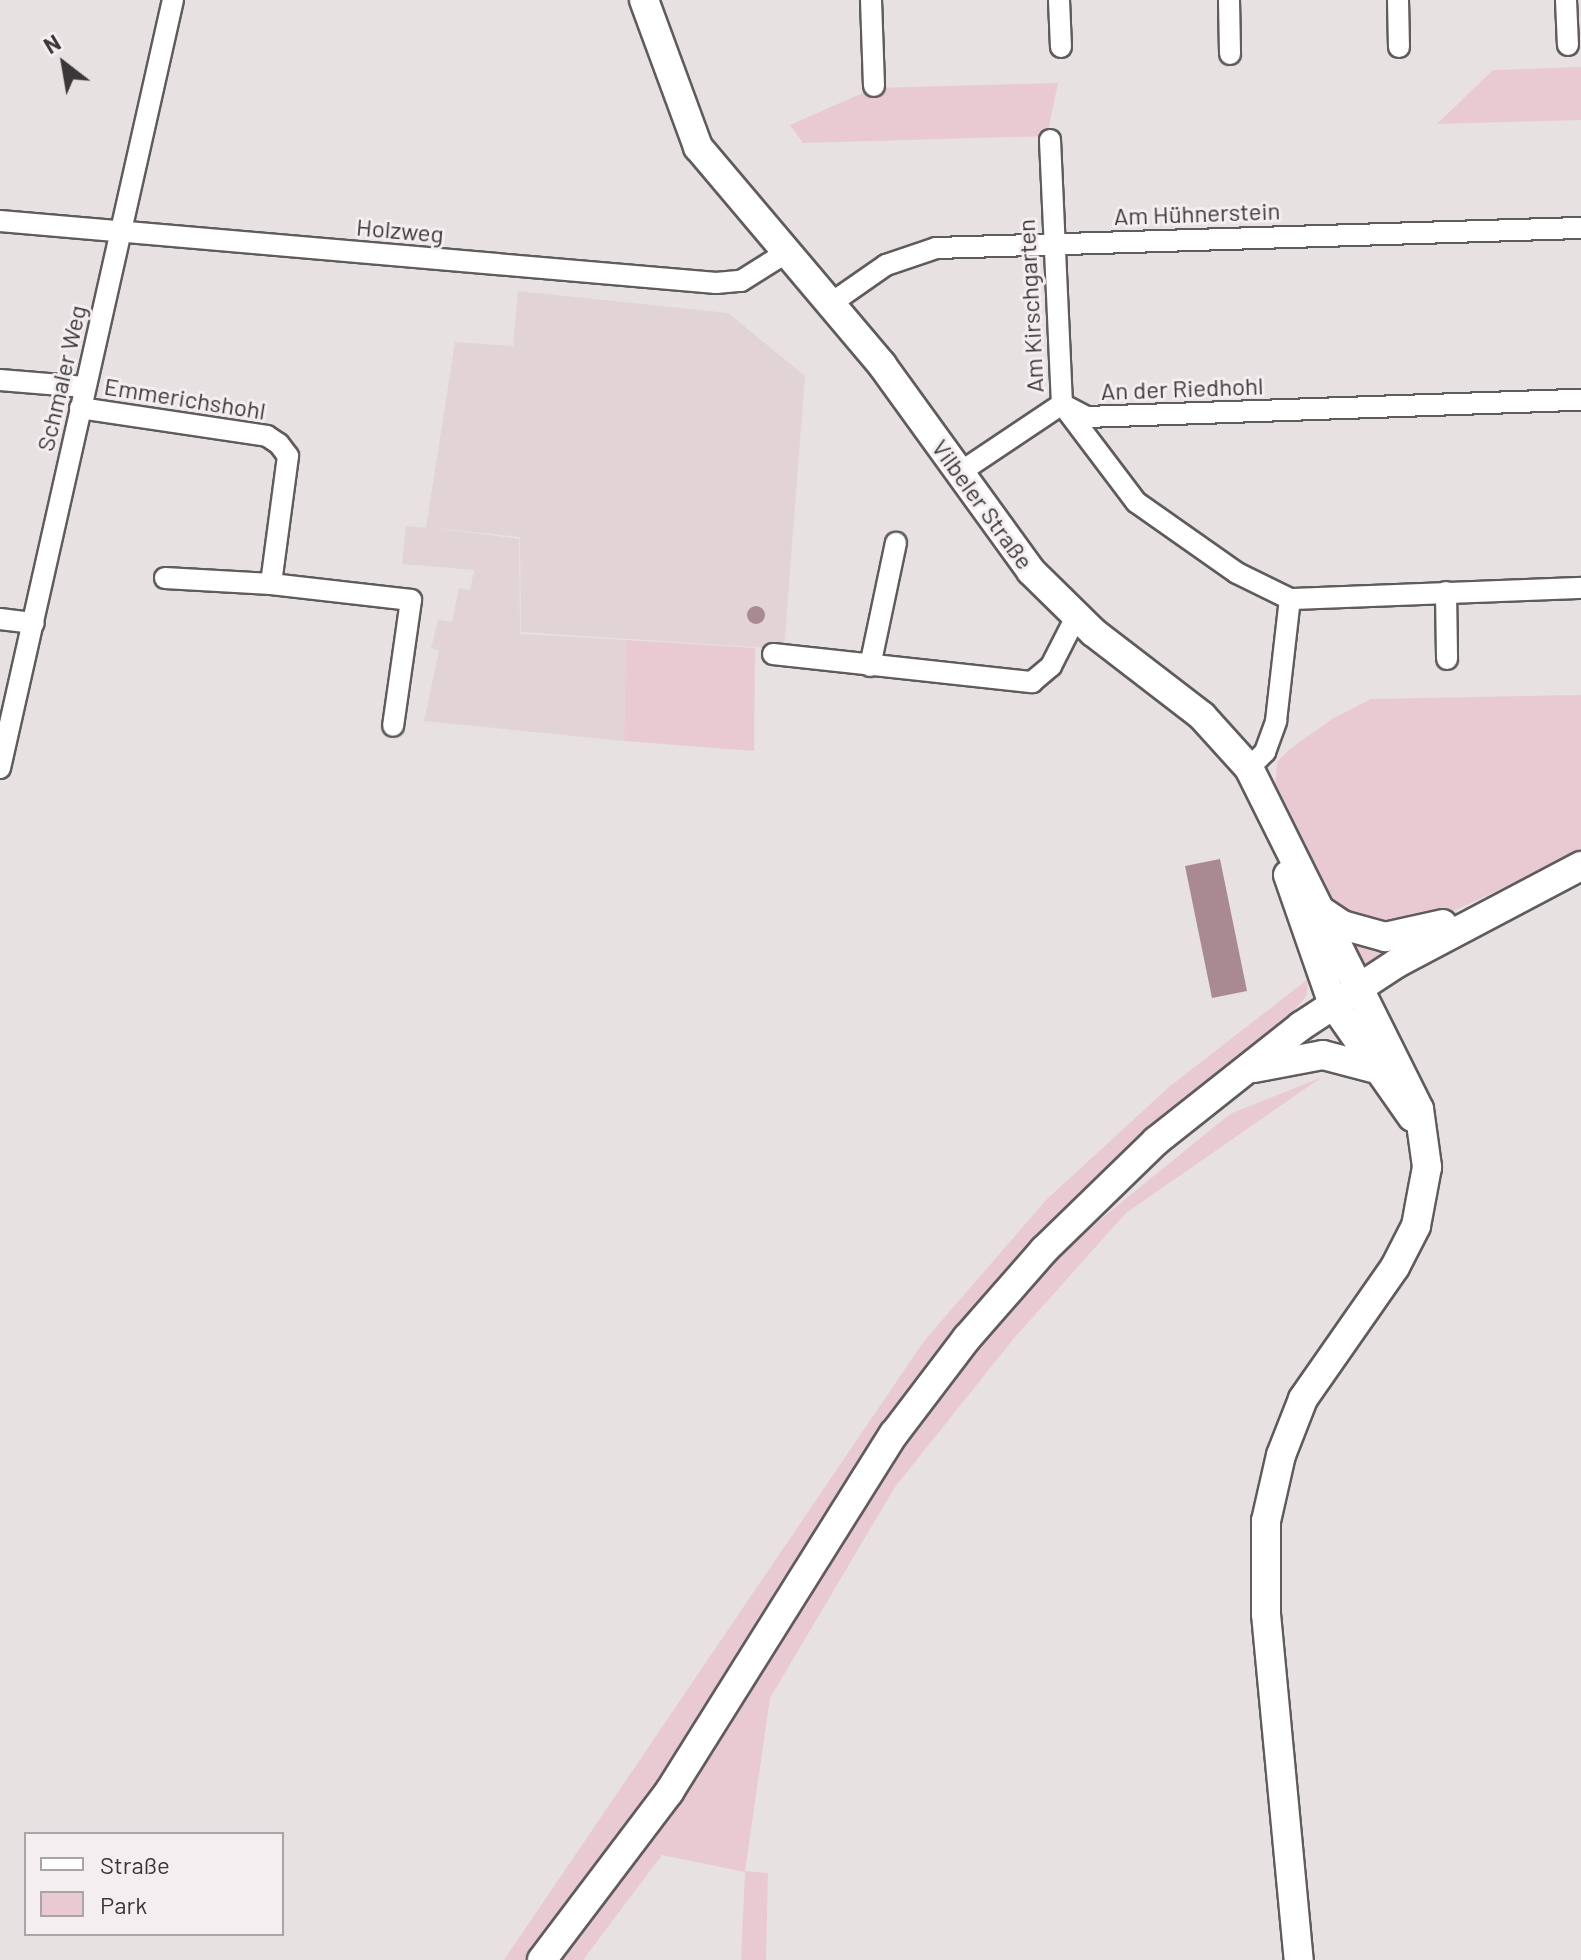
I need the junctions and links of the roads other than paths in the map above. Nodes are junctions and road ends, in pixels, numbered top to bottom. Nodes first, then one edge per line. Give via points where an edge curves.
1 (173, 0) edge
2 (644, 0) edge
3 (871, 0) edge
4 (1059, 0) edge
5 (1229, 0) edge
6 (1398, 0) edge
7 (1566, 0) edge
8 (1568, 45) dead end
9 (1061, 47) dead end
10 (1399, 47) dead end
11 (1230, 54) dead end
12 (874, 86) dead end
13 (1050, 140) dead end
14 (0, 221) edge
15 (1581, 228) edge
16 (121, 232) junction
17 (1051, 244) junction
18 (787, 252) junction
19 (830, 304) junction
20 (0, 380) edge
21 (85, 387) junction
22 (1581, 400) edge
23 (1062, 404) junction
24 (80, 408) junction
25 (959, 473) junction
26 (896, 543) dead end
27 (165, 578) dead end
28 (271, 584) junction
29 (1581, 588) edge
30 (1446, 592) junction
31 (1290, 599) junction
32 (1076, 617) junction
33 (0, 619) edge
34 (34, 623) junction
35 (773, 654) dead end
36 (1447, 659) dead end
37 (870, 666) junction
38 (393, 726) dead end
39 (0, 768) edge
40 (1249, 768) junction
41 (1278, 820) junction
42 (1581, 866) edge
43 (1488, 911) junction
44 (1323, 912) junction
45 (1359, 987) junction
46 (1333, 1004) junction
47 (1373, 1068) junction
48 (1238, 1073) junction
49 (1424, 1135) junction
50 (542, 1960) edge
51 (1299, 1960) edge

1 - 16 street, Schmaler Weg
2 - 18 street, Vilbeler Straße via 698,147
3 - 12 street
4 - 9 street
5 - 11 street
6 - 10 street
7 - 8 street
13 - 17 street, Am Kirschgarten
14 - 16 street, Holzweg
15 - 17 street, Am Hühnerstein
16 - 18 street, Holzweg via 716,283 741,281 766,270
16 - 21 street, Schmaler Weg
17 - 19 street, Am Hühnerstein via 920,251 886,265
17 - 23 street, Am Kirschgarten
18 - 19 street, Vilbeler Straße
19 - 25 street, Vilbeler Straße via 899,387
20 - 21 street
21 - 24 street, Schmaler Weg
22 - 23 street, An der Riedhohl via 1086,417
23 - 25 street
23 - 31 street, Am Kirschgarten via 1136,502 1237,573
24 - 28 street, Emmerichshohl via 267,436 279,444 288,456
24 - 34 street, Schmaler Weg
25 - 32 street, Vilbeler Straße via 1031,571
26 - 37 street
27 - 28 street
28 - 38 street via 411,600
29 - 30 street, Am Kirschgarten
30 - 31 street, Am Kirschgarten
30 - 36 street
31 - 40 street via 1276,721 1265,752
32 - 37 street via 1051,666 1032,682
32 - 40 street, Vilbeler Straße via 1202,716
33 - 34 street
34 - 39 street, Schmaler Weg
35 - 37 street
40 - 41 street, Vilbeler Straße
41 - 44 street, Vilbeler Straße
41 - 46 street, Vilbeler Straße via 1289,879
42 - 43 street
43 - 44 street via 1385,937 1342,925
43 - 45 street
44 - 45 street, Vilbeler Straße
45 - 46 street
45 - 49 street, Vilbeler Straße via 1408,1081
46 - 47 street, Vilbeler Straße
46 - 48 street
47 - 48 street via 1323,1055 1283,1059
47 - 49 street, Vilbeler Straße
48 - 50 street via 1096,1197 1006,1292 930,1385 857,1490 669,1792
49 - 51 street, Vilbeler Straße via 1426,1187 1416,1226 1395,1267 1303,1399 1281,1455 1268,1510 1264,1591

